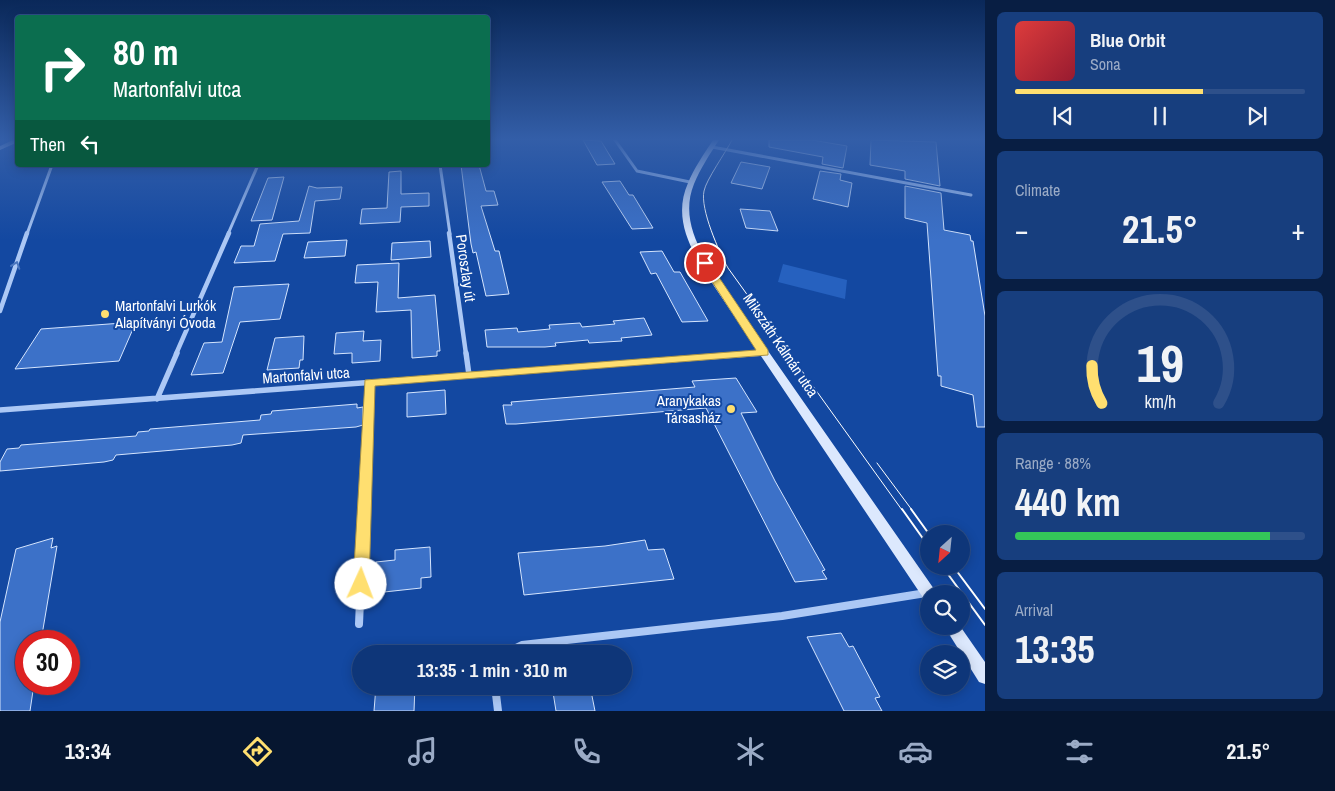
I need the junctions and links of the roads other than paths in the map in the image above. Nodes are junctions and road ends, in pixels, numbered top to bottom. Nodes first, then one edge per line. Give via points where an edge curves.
1 (47, 173) edge
2 (254, 173) edge
3 (441, 173) edge
4 (652, 173) edge
5 (696, 173) edge
6 (853, 173) edge
7 (690, 182) junction
8 (971, 195) dead end
9 (0, 311) edge
10 (764, 353) junction
11 (469, 375) junction
12 (369, 383) junction
13 (157, 398) junction
14 (0, 410) edge
15 (924, 585) edge
16 (920, 594) edge
17 (359, 624) dead end
18 (957, 635) edge
19 (522, 645) edge
20 (985, 676) edge
21 (496, 695) edge
22 (498, 711) edge

9 -> 1 street
2 - 13 street
3 - 11 street, Poroszlay út
4 - 7 street
5 - 7 street
6 - 8 street
7 - 10 street, Mikszáth Kálmán utca via 685,198 685,216 693,240
10 - 11 street, Martonfalvi utca
10 - 15 street, Mikszáth Kálmán utca
11 - 12 street, Martonfalvi utca
12 - 13 street, Martonfalvi utca
12 - 17 street
13 - 14 street, Martonfalvi utca
16 - 19 street via 782,616
18 - 20 street
21 - 22 street

